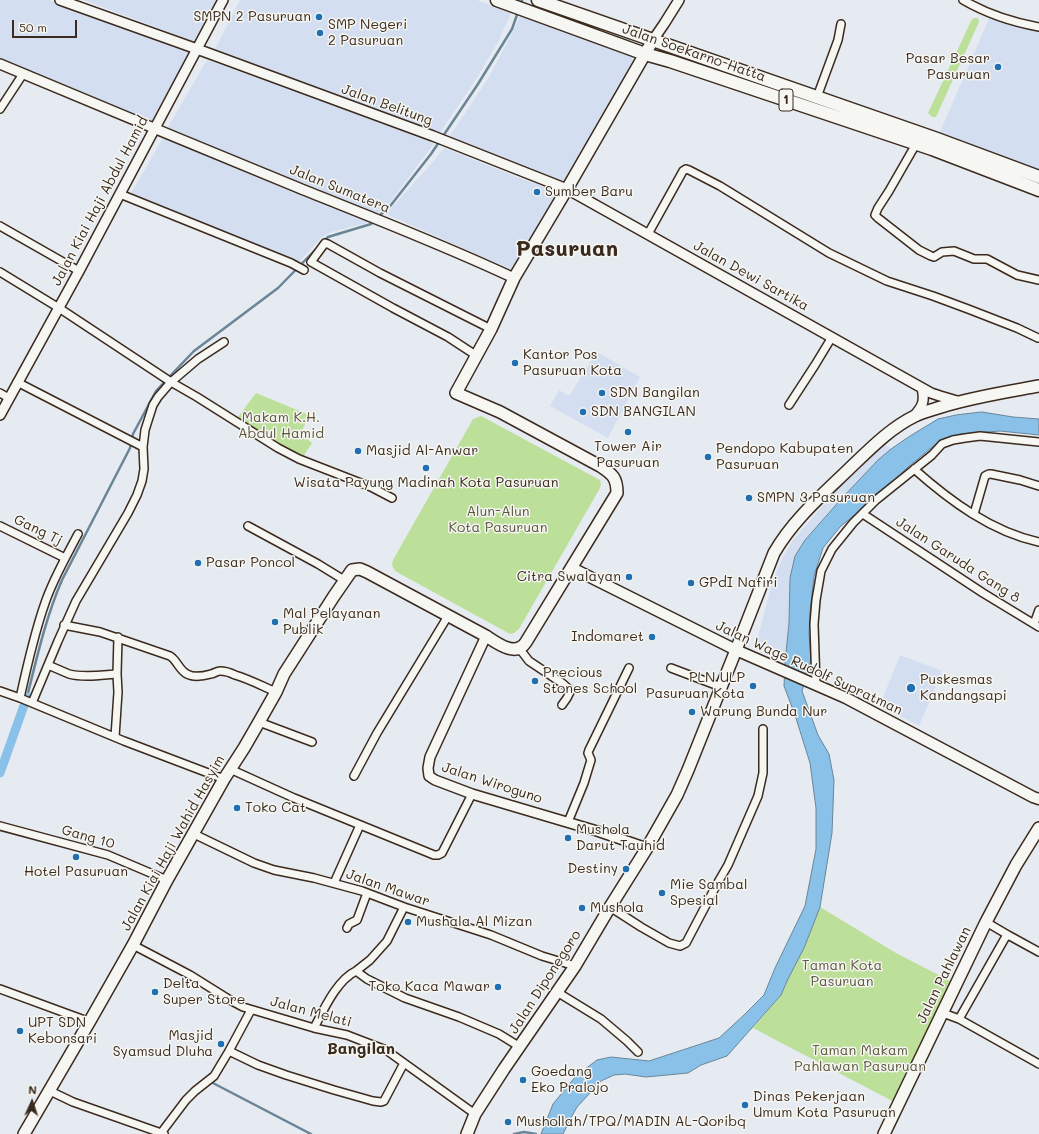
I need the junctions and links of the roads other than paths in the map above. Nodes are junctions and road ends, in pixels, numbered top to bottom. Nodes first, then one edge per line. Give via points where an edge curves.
1 (60, 0) edge
2 (223, 0) edge
3 (498, 0) edge
4 (538, 0) edge
5 (679, 0) edge
6 (963, 0) edge
7 (841, 24) dead end
8 (1039, 27) edge
9 (653, 40) junction
10 (197, 49) junction
11 (645, 54) junction
12 (0, 64) edge
13 (23, 74) junction
14 (817, 97) junction
15 (0, 109) edge
16 (154, 129) junction
17 (916, 144) junction
18 (1039, 177) edge
19 (567, 189) junction
20 (1039, 190) edge
21 (120, 194) junction
22 (0, 226) edge
23 (648, 234) junction
24 (303, 269) dead end
25 (79, 271) junction
26 (0, 272) edge
27 (514, 278) junction
28 (1039, 280) edge
29 (59, 308) junction
30 (491, 329) junction
31 (832, 337) junction
32 (1038, 338) edge
33 (224, 342) dead end
34 (477, 356) junction
35 (169, 381) junction
36 (17, 382) junction
37 (1039, 386) edge
38 (922, 388) junction
39 (0, 393) edge
40 (9, 398) junction
41 (957, 401) junction
42 (789, 406) dead end
43 (0, 415) edge
44 (914, 416) junction
45 (1039, 442) edge
46 (143, 447) junction
47 (914, 469) junction
48 (1039, 486) edge
49 (392, 498) dead end
50 (863, 514) junction
51 (974, 514) junction
52 (0, 526) edge
53 (248, 526) dead end
54 (78, 534) dead end
55 (1039, 542) edge
56 (65, 558) junction
57 (572, 568) junction
58 (344, 580) junction
59 (1039, 610) edge
60 (448, 616) junction
61 (64, 625) junction
62 (1036, 626) edge
63 (486, 636) junction
64 (118, 637) junction
65 (518, 648) junction
66 (736, 650) junction
67 (48, 665) junction
68 (629, 668) dead end
69 (671, 668) dead end
70 (117, 674) junction
71 (813, 684) junction
72 (721, 687) junction
73 (0, 691) edge
74 (276, 692) junction
75 (20, 698) junction
76 (32, 703) junction
77 (562, 705) dead end
78 (259, 722) junction
79 (763, 729) dead end
80 (115, 738) junction
81 (312, 742) dead end
82 (230, 769) junction
83 (354, 776) dead end
84 (224, 779) junction
85 (472, 794) junction
86 (1037, 800) edge
87 (568, 822) junction
88 (360, 825) junction
89 (0, 826) edge
90 (1037, 830) edge
91 (194, 834) junction
92 (647, 848) junction
93 (168, 880) junction
94 (334, 883) junction
95 (367, 893) junction
96 (404, 907) junction
97 (610, 907) junction
98 (986, 922) junction
99 (347, 928) dead end
100 (1008, 935) junction
101 (133, 945) junction
102 (1039, 952) edge
103 (575, 966) junction
104 (358, 969) junction
105 (0, 989) edge
106 (557, 992) junction
107 (251, 1010) junction
108 (943, 1013) junction
109 (959, 1019) junction
110 (90, 1022) junction
111 (314, 1028) junction
112 (520, 1047) junction
113 (229, 1051) junction
114 (638, 1052) dead end
115 (404, 1063) junction
116 (1039, 1064) edge
117 (50, 1091) junction
118 (476, 1114) junction
119 (163, 1133) edge
120 (467, 1133) edge
121 (24, 1134) edge
122 (884, 1134) edge

1 - 10 street, Jalan Belitung
2 - 10 street, Jalan Kiai Haji Abdul Hamid
3 - 11 highway, Jalan Soekarno-Hatta / 1
4 - 9 highway, Jalan Soekarno-Hatta / 1
5 - 9 street
6 - 8 street via 994,16
7 - 14 street via 838,40
9 - 11 main road
9 - 14 highway, Jalan Soekarno-Hatta / 1
10 - 16 street, Jalan Kiai Haji Abdul Hamid
10 - 19 street, Jalan Belitung via 433,136
11 - 17 highway, Jalan Soekarno-Hatta / 1
11 - 19 main road
12 - 13 street, Jalan Sumatera
13 - 15 street
13 - 16 street, Jalan Sumatera
14 - 18 highway, Jalan Soekarno-Hatta / 1
16 - 21 street, Jalan Kiai Haji Abdul Hamid
16 - 27 street, Jalan Sumatera via 386,222
17 - 20 highway, Jalan Soekarno-Hatta / 1
17 - 28 street via 875,215 919,250 931,256 954,251 974,259 987,259 1017,275
19 - 23 street, Jalan Dewi Sartika
19 - 27 main road
21 - 24 street
21 - 25 street, Jalan Kiai Haji Abdul Hamid
22 - 25 street
23 - 31 street, Jalan Dewi Sartika
23 - 32 street via 686,169 720,186 829,253 887,281 961,306
25 - 29 street, Jalan Kiai Haji Abdul Hamid
26 - 29 street
27 - 30 main road
29 - 35 street
29 - 36 street, Jalan Kiai Haji Abdul Hamid
30 - 34 main road
30 - 34 street via 328,244 325,244 311,262 448,337
31 - 38 street, Jalan Dewi Sartika
31 - 42 street
33 - 35 street
34 - 57 main road via 456,393 500,412 600,466 615,479 617,493
35 - 46 street via 153,406 145,430
35 - 49 street via 278,448
36 - 40 street, Jalan Kiai Haji Abdul Hamid
36 - 46 street
37 - 41 main road, Jalan Diponegoro
38 - 41 street, Jalan Dewi Sartika
38 - 44 street via 924,400
39 - 40 street
40 - 43 street, Jalan Kiai Haji Abdul Hamid
41 - 44 main road, Jalan Diponegoro
44 - 66 main road, Jalan Diponegoro via 883,438 857,462 812,505 779,544
45 - 47 street via 980,436 953,440 942,444
46 - 61 street via 144,469 137,495
47 - 50 street
47 - 51 street
48 - 51 street via 987,475
50 - 62 street, Jalan Garuda Gang 8
50 - 71 street via 832,549 821,571 814,624
51 - 55 street via 1007,532
52 - 56 street, Gang Tj
53 - 58 street
54 - 56 street
56 - 75 street via 44,604
57 - 65 main road via 523,646
57 - 66 main road, Jalan Wage Rudolf Supratman
58 - 60 main road, Jalan Kiai Haji Wahid Hasyim via 352,570 360,569
58 - 74 main road, Jalan Kiai Haji Wahid Hasyim via 284,674
59 - 62 street
60 - 63 main road
60 - 83 street
61 - 64 street
61 - 67 street
63 - 65 main road via 509,649
63 - 85 street, Jalan Wiroguno via 430,758 428,768 430,778
64 - 70 street
64 - 74 street via 172,658 187,674 198,677 216,671 227,672
65 - 77 street via 529,661 570,690
66 - 71 main road, Jalan Wage Rudolf Supratman
66 - 72 main road, Jalan Diponegoro
67 - 70 street via 75,675
67 - 76 street
68 - 87 street via 589,750 591,760
69 - 72 street
70 - 80 street
71 - 86 main road, Jalan Wage Rudolf Supratman via 846,698
72 - 92 main road, Jalan Diponegoro via 677,795
73 - 75 street
74 - 78 main road, Jalan Kiai Haji Wahid Hasyim
75 - 76 street
76 - 80 street
78 - 81 street
78 - 82 main road, Jalan Kiai Haji Wahid Hasyim
79 - 97 street via 763,773 758,796 728,865 686,943 680,946 669,943
80 - 84 street
82 - 84 main road, Jalan Kiai Haji Wahid Hasyim
82 - 88 street
84 - 91 main road, Jalan Kiai Haji Wahid Hasyim
85 - 87 street, Jalan Wiroguno
85 - 88 street via 440,854 428,853
87 - 92 street, Jalan Wiroguno
88 - 94 street
89 - 93 street, Gang 10 via 108,855
90 - 98 main road, Jalan Pahlawan
91 - 93 main road, Jalan Kiai Haji Wahid Hasyim
91 - 94 street, Jalan Mawar via 274,870
92 - 97 main road, Jalan Diponegoro
93 - 101 main road, Jalan Kiai Haji Wahid Hasyim
94 - 95 street, Jalan Mawar
95 - 96 street, Jalan Mawar
95 - 99 street via 357,920
96 - 103 street, Jalan Mawar
96 - 104 street via 387,941
97 - 103 main road, Jalan Diponegoro
98 - 100 street
98 - 108 main road, Jalan Pahlawan
100 - 102 street
100 - 109 street
101 - 107 street, Jalan Melati
101 - 110 main road, Jalan Kiai Haji Wahid Hasyim
103 - 106 main road, Jalan Diponegoro
104 - 111 street via 339,986
104 - 112 street via 367,979 405,998 499,1034
105 - 110 street
106 - 112 main road, Jalan Diponegoro
106 - 114 street via 601,1020
107 - 111 street, Jalan Melati
107 - 113 street
108 - 109 street
108 - 122 main road, Jalan Pahlawan
109 - 116 street
110 - 117 main road, Jalan Kiai Haji Wahid Hasyim
111 - 115 street, Jalan Melati via 347,1035 386,1050
112 - 118 main road, Jalan Diponegoro
113 - 115 street via 286,1075 381,1102 384,1101
113 - 119 street via 214,1076 186,1100
115 - 118 street, Jalan Melati
117 - 119 street via 73,1102
117 - 121 main road, Jalan Kiai Haji Wahid Hasyim
118 - 120 main road, Jalan Diponegoro

